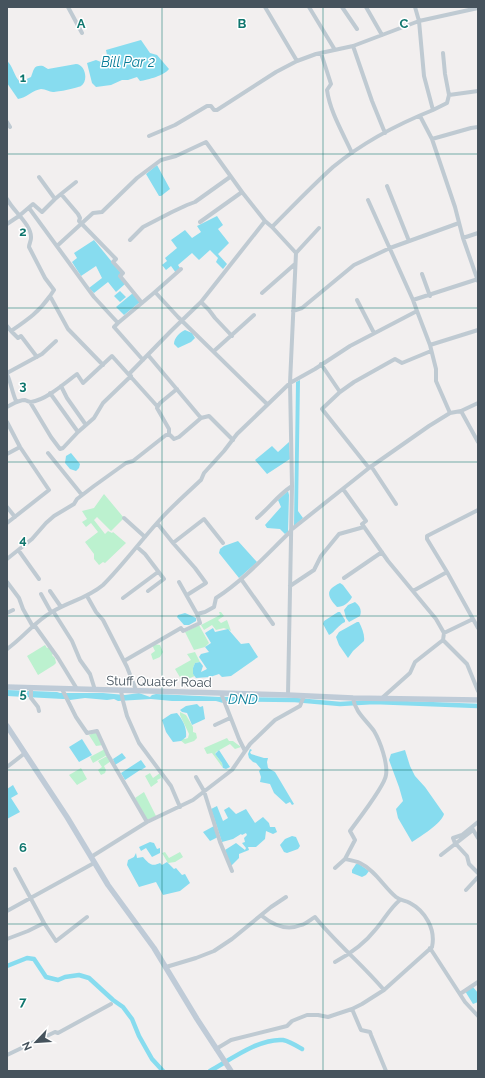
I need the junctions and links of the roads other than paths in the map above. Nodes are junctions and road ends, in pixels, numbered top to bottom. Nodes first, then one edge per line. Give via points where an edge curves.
1 (68, 7) edge
2 (265, 7) edge
3 (309, 7) edge
4 (342, 7) edge
5 (366, 7) edge
6 (415, 7) edge
7 (478, 8) edge
8 (419, 21) junction
9 (357, 30) dead end
10 (82, 33) dead end
11 (382, 35) junction
12 (354, 46) junction
13 (335, 50) junction
14 (321, 53) junction
15 (443, 53) dead end
16 (297, 61) junction
17 (478, 91) edge
18 (449, 95) junction
19 (433, 110) junction
20 (420, 116) junction
21 (7, 122) edge
22 (10, 127) dead end
23 (478, 127) edge
24 (385, 133) junction
25 (149, 136) dead end
26 (432, 139) junction
27 (352, 153) junction
28 (39, 177) dead end
29 (230, 177) junction
30 (76, 182) dead end
31 (387, 186) dead end
32 (242, 192) junction
33 (61, 194) junction
34 (7, 199) edge
35 (55, 199) junction
36 (368, 200) dead end
37 (29, 208) junction
38 (19, 216) junction
39 (265, 221) junction
40 (200, 222) dead end
41 (7, 224) edge
42 (82, 224) junction
43 (459, 224) junction
44 (272, 227) junction
45 (318, 228) dead end
46 (478, 233) edge
47 (463, 238) junction
48 (130, 240) dead end
49 (409, 241) junction
50 (57, 246) junction
51 (390, 248) junction
52 (296, 253) junction
53 (295, 264) junction
54 (181, 269) dead end
55 (422, 274) dead end
56 (478, 280) edge
57 (155, 292) junction
58 (262, 293) dead end
59 (50, 296) junction
60 (430, 296) junction
61 (357, 300) dead end
62 (413, 300) junction
63 (201, 302) junction
64 (142, 303) junction
65 (293, 311) junction
66 (417, 311) junction
67 (254, 315) dead end
68 (182, 320) junction
69 (118, 323) junction
70 (7, 326) edge
71 (478, 330) edge
72 (11, 331) junction
73 (374, 333) junction
74 (232, 336) junction
75 (56, 341) dead end
76 (430, 345) junction
77 (431, 350) junction
78 (214, 351) junction
79 (148, 355) junction
80 (37, 357) junction
81 (142, 360) junction
82 (321, 364) junction
83 (103, 365) junction
84 (7, 373) edge
85 (130, 376) junction
86 (290, 383) junction
87 (61, 386) junction
88 (177, 389) junction
89 (340, 392) junction
90 (50, 393) junction
91 (16, 401) junction
92 (30, 402) junction
93 (478, 403) edge
94 (267, 404) junction
95 (158, 406) junction
96 (7, 407) edge
97 (461, 411) junction
98 (450, 413) junction
99 (201, 418) junction
100 (7, 422) edge
101 (86, 425) junction
102 (78, 432) junction
103 (169, 434) junction
104 (233, 440) junction
105 (478, 442) edge
106 (20, 447) junction
107 (7, 454) edge
108 (48, 454) dead end
109 (370, 467) junction
110 (292, 486) junction
111 (343, 489) junction
112 (82, 495) junction
113 (396, 504) dead end
114 (7, 507) edge
115 (478, 510) edge
116 (15, 517) junction
117 (124, 518) dead end
118 (257, 518) dead end
119 (7, 522) edge
120 (157, 523) junction
121 (364, 527) junction
122 (291, 531) junction
123 (145, 538) junction
124 (172, 543) junction
125 (223, 543) dead end
126 (137, 547) junction
127 (18, 551) junction
128 (382, 552) junction
129 (7, 559) edge
130 (158, 572) junction
131 (447, 572) junction
132 (344, 578) dead end
133 (38, 579) dead end
134 (241, 579) junction
135 (7, 582) edge
136 (179, 582) dead end
137 (290, 586) junction
138 (50, 591) dead end
139 (148, 591) dead end
140 (413, 592) junction
141 (41, 594) dead end
142 (87, 596) junction
143 (187, 596) junction
144 (123, 598) dead end
145 (61, 607) junction
146 (13, 610) dead end
147 (52, 612) junction
148 (7, 613) edge
149 (197, 614) junction
150 (472, 619) junction
151 (273, 624) dead end
152 (35, 626) junction
153 (478, 628) edge
154 (444, 633) junction
155 (443, 640) junction
156 (7, 649) edge
157 (124, 661) junction
158 (7, 687) edge
159 (31, 689) junction
160 (77, 689) junction
161 (95, 690) junction
162 (136, 690) junction
163 (62, 691) junction
164 (478, 691) edge
165 (122, 693) junction
166 (221, 695) junction
167 (288, 695) junction
168 (303, 697) junction
169 (382, 698) junction
170 (478, 700) edge
171 (354, 702) junction
172 (39, 712) dead end
173 (230, 718) junction
174 (215, 725) dead end
175 (7, 726) edge
176 (246, 751) junction
177 (25, 753) junction
178 (7, 767) edge
179 (196, 777) dead end
180 (204, 791) junction
181 (180, 807) junction
182 (147, 822) junction
183 (478, 822) edge
184 (472, 828) junction
185 (478, 838) edge
186 (455, 844) junction
187 (441, 856) dead end
188 (91, 857) junction
189 (345, 859) junction
190 (94, 863) junction
191 (335, 868) dead end
192 (15, 869) dead end
193 (232, 871) dead end
194 (478, 873) edge
195 (478, 877) edge
196 (466, 890) dead end
197 (286, 897) dead end
198 (31, 898) junction
199 (400, 900) junction
200 (7, 911) edge
201 (262, 916) junction
202 (87, 917) dead end
203 (44, 923) junction
204 (7, 938) edge
205 (430, 948) junction
206 (349, 954) junction
207 (335, 962) dead end
208 (166, 967) junction
209 (478, 982) edge
210 (384, 990) junction
211 (460, 994) junction
212 (111, 1004) dead end
213 (352, 1009) junction
214 (478, 1016) edge
215 (217, 1051) junction
216 (7, 1056) edge
217 (230, 1069) edge
218 (386, 1071) edge

1 - 10 street
2 - 16 street
3 - 13 street
4 - 9 street
5 - 11 street
6 - 8 street
7 - 8 street
8 - 11 street
8 - 19 street via 424,76
11 - 12 street
12 - 13 street
12 - 24 street
13 - 14 street
14 - 16 street
14 - 27 street via 331,84 327,90 328,95
15 - 18 street
16 - 25 street via 217,110 207,106 175,125
17 - 18 street
18 - 19 street via 447,103
19 - 20 street
20 - 24 street
20 - 26 street
21 - 22 street
23 - 26 street
24 - 27 street
26 - 43 street
27 - 44 street via 333,167
28 - 35 street
29 - 32 street
29 - 42 street via 206,142 161,160 137,178 102,212 93,213
29 - 48 street via 195,202 143,227
30 - 33 street
31 - 49 street
32 - 39 street
32 - 40 street
33 - 35 street
33 - 42 street via 78,214
34 - 38 street
35 - 37 street via 42,212 33,204
36 - 51 street
37 - 38 street
37 - 50 street
38 - 41 street
38 - 59 street via 24,220 31,236 29,247 54,290
39 - 44 street
39 - 63 street
42 - 50 street
42 - 64 street via 116,259 113,262 123,273 120,276
43 - 47 street
43 - 49 street
44 - 52 street
45 - 52 street
46 - 47 street
47 - 56 street
49 - 51 street
50 - 69 street via 94,297
51 - 62 street
51 - 65 street via 354,266 302,308
52 - 53 street
53 - 58 street
53 - 65 street
54 - 57 street
55 - 60 street
56 - 60 street
57 - 64 street
57 - 68 street
59 - 72 street via 35,314
59 - 83 street via 68,329
60 - 62 street
61 - 73 street
62 - 66 street
63 - 68 street
63 - 74 street
64 - 69 street
65 - 86 street
66 - 73 street
66 - 76 street
67 - 74 street
68 - 78 street
68 - 79 street
69 - 81 street via 114,327
70 - 72 street
71 - 76 street
72 - 80 street via 18,338 21,336
73 - 82 street
74 - 78 street
75 - 80 street
76 - 77 street
77 - 89 street via 402,363 395,359
77 - 98 street via 436,380
78 - 94 street
79 - 81 street
79 - 88 street
80 - 84 street
81 - 85 street
82 - 86 street
82 - 89 street
83 - 85 street via 112,356
83 - 87 street via 83,383 77,374
84 - 91 street
85 - 95 street
85 - 101 street via 103,403 94,418
86 - 94 street
86 - 110 street
87 - 90 street
87 - 101 street
88 - 95 street
88 - 99 street
89 - 109 street via 322,409
90 - 92 street
90 - 102 street
91 - 92 street
91 - 96 street
92 - 102 street via 60,449
93 - 97 street
94 - 104 street
95 - 103 street
97 - 98 street
97 - 105 street
98 - 109 street
99 - 103 street via 180,437 174,439
99 - 104 street via 209,416
100 - 106 street
101 - 102 street
103 - 112 street
104 - 120 street via 204,473 201,480
106 - 107 street
106 - 116 street via 49,490
108 - 112 street
109 - 111 street
109 - 113 street
110 - 118 street
110 - 122 street
111 - 121 street via 366,520 362,524
111 - 122 street
112 - 127 street via 74,504 46,523
114 - 116 street
115 - 131 street via 427,536
116 - 119 street
117 - 123 street
120 - 123 street
120 - 124 street
121 - 128 street
121 - 137 street via 339,534 321,556 314,570
122 - 134 street
122 - 137 street
123 - 126 street
124 - 125 street via 204,519
124 - 143 street via 196,568 206,583
126 - 130 street
126 - 142 street via 102,586
127 - 129 street
127 - 133 street
128 - 132 street
128 - 140 street
130 - 139 street via 164,580
130 - 144 street
131 - 140 street
131 - 150 street
134 - 149 street via 216,598 214,607
134 - 151 street
135 - 152 street
136 - 143 street
137 - 167 street
138 - 145 street
140 - 154 street via 436,619
141 - 147 street
142 - 145 street
142 - 157 street via 103,620
143 - 149 street
145 - 147 street
146 - 148 street
147 - 152 street
147 - 161 street via 72,641 80,660 90,674
149 - 157 street via 200,623 183,631 181,628
150 - 153 street
150 - 154 street
152 - 156 street
152 - 160 street
154 - 155 street
155 - 164 street via 466,664
155 - 169 street via 415,662 410,673
157 - 162 street
158 - 159 street, Stuff Quater Road
159 - 163 street, Stuff Quater Road
159 - 172 street via 31,697
160 - 161 street, Stuff Quater Road
160 - 163 street, Stuff Quater Road
161 - 165 street, Stuff Quater Road
162 - 165 street, Stuff Quater Road
162 - 166 street, Stuff Quater Road
163 - 182 street via 88,733 97,731
165 - 181 street via 128,717 139,743 171,786
166 - 167 street, Stuff Quater Road
166 - 173 street
167 - 168 street, Stuff Quater Road
168 - 171 street, Stuff Quater Road
168 - 176 street via 300,706 275,720
169 - 170 street, Stuff Quater Road
169 - 171 street, Stuff Quater Road
171 - 189 street via 377,739 386,765 386,775 370,804 350,831 355,840
173 - 174 street
173 - 176 street
175 - 177 street
176 - 180 street via 232,770
177 - 178 street
177 - 188 street
179 - 180 street
180 - 181 street
180 - 193 street
181 - 182 street
182 - 188 street
183 - 184 street
184 - 185 street
184 - 186 street via 454,838
186 - 187 street
186 - 194 street
188 - 190 street
189 - 191 street
189 - 199 street via 361,863
190 - 198 street
190 - 208 street
192 - 198 street
195 - 196 street
197 - 201 street
198 - 200 street
198 - 203 street
199 - 205 street via 419,909 430,924 433,942
199 - 206 street via 375,931
201 - 206 street via 274,925 293,927 301,926 315,917
201 - 208 street via 214,951
202 - 203 street via 56,941
203 - 204 street
205 - 210 street
205 - 211 street
206 - 207 street
206 - 210 street
208 - 215 street
209 - 211 street
210 - 213 street
211 - 214 street
212 - 216 street via 58,1033 55,1032
213 - 215 street via 328,1017 307,1015 287,1026 231,1040
213 - 218 street via 361,1030 370,1032
215 - 217 street

